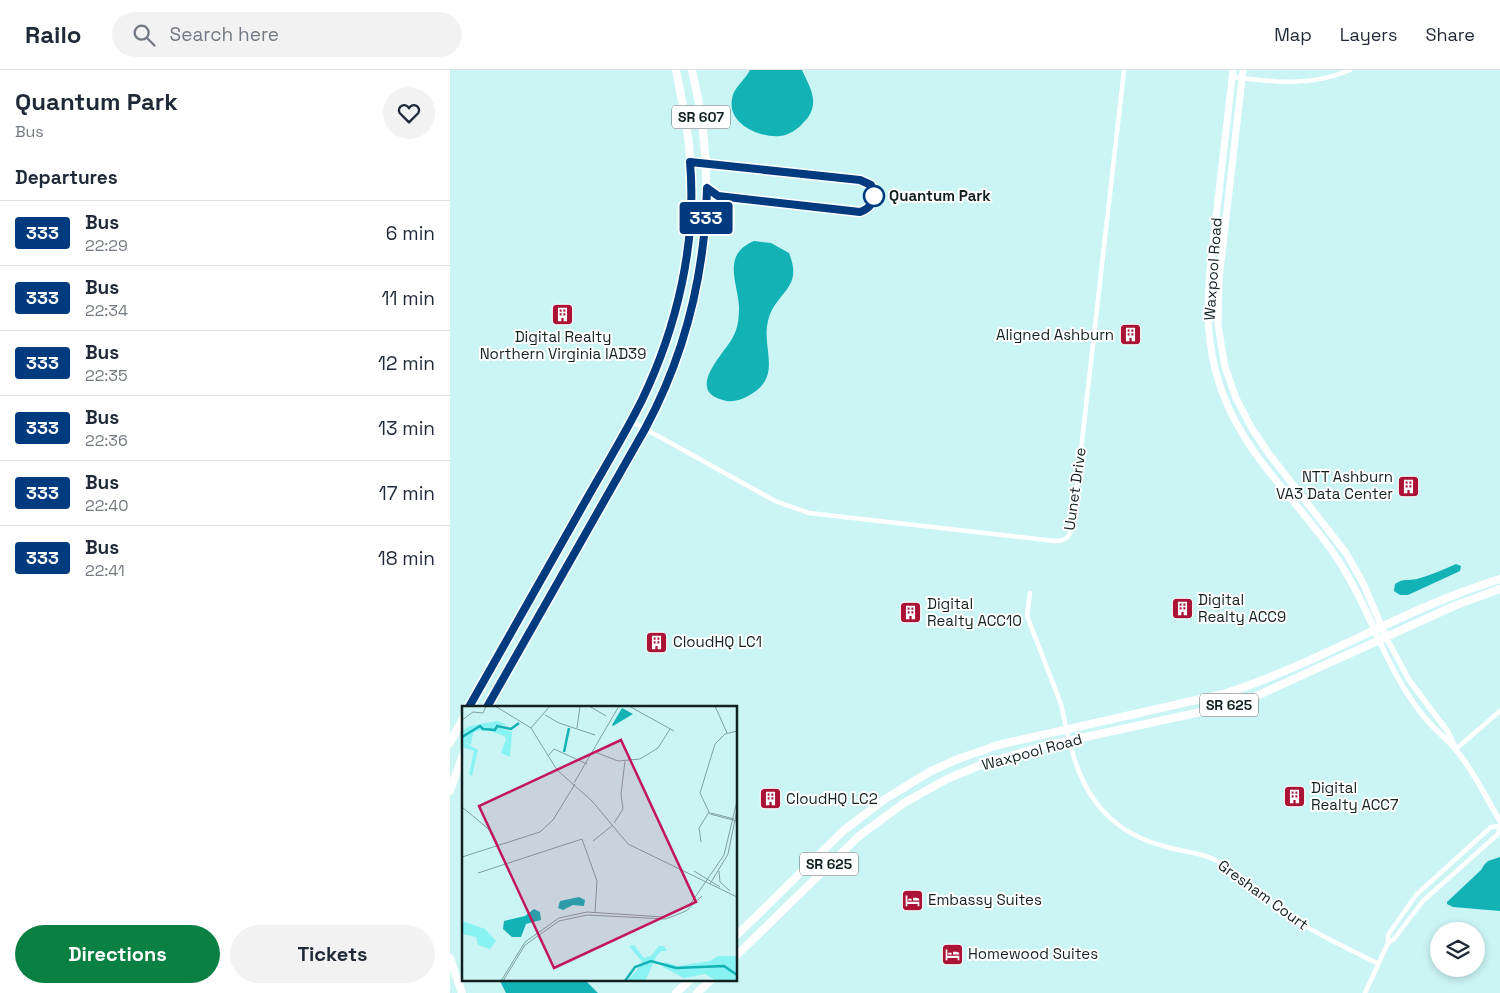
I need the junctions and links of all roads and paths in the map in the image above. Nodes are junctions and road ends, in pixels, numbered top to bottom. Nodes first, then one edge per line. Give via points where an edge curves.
1 (676, 70) edge
2 (692, 70) edge
3 (1124, 70) edge
4 (1243, 70) edge
5 (1350, 70) edge
6 (1233, 74) edge
7 (1242, 79) junction
8 (631, 421) junction
9 (645, 429) junction
10 (1500, 579) edge
11 (1500, 589) edge
12 (1030, 593) dead end
13 (1379, 628) junction
14 (1383, 639) junction
15 (469, 706) edge
16 (488, 706) edge
17 (1500, 711) edge
18 (462, 720) edge
19 (1067, 728) junction
20 (1069, 741) junction
21 (450, 743) edge
22 (1456, 749) junction
23 (1072, 751) dead end
24 (462, 758) edge
25 (450, 791) edge
26 (1500, 821) edge
27 (1500, 827) edge
28 (738, 934) edge
29 (1388, 942) junction
30 (738, 954) edge
31 (450, 958) edge
32 (1377, 963) junction
33 (690, 980) edge
34 (711, 980) edge
35 (462, 993) edge
36 (676, 993) edge
37 (697, 993) edge
38 (1365, 993) edge

1 - 8 main road, SR 607 via 685,112 690,166 691,213 686,261 666,340
2 - 9 main road, SR 607 via 706,164 704,244 696,293 683,341 666,387
3 - 9 street, Uunet Drive via 1072,531 1067,538 1055,541 809,513 774,501
4 - 7 main road, Waxpool Road
5 - 7 street via 1329,78 1303,82
6 - 7 street
6 - 13 main road, Waxpool Road via 1208,278 1208,327 1215,369 1226,402 1242,433 1338,558
7 - 13 main road, Waxpool Road via 1218,287 1219,334 1225,367 1236,398 1259,441 1346,553
8 - 9 street, Uunet Drive
8 - 15 main road, SR 607
9 - 16 main road, SR 607
10 - 13 main road, SR 625
11 - 14 main road, SR 625
12 - 19 street via 1028,616
13 - 14 main road, Waxpool Road
13 - 19 main road, Waxpool Road / SR 625 via 1282,673 1223,694
14 - 20 main road, Waxpool Road / SR 625 via 1276,688 1230,705
14 - 22 street via 1448,732
14 - 22 street via 1392,669 1410,699
17 - 22 street
18 - 21 main road
19 - 20 street
19 - 28 main road, Waxpool Road / SR 625 via 975,752 931,771 886,797 843,831
20 - 30 main road, Waxpool Road / SR 625 via 983,764 904,803 859,836
22 - 26 street
23 - 32 street, Gresham Court via 1089,793 1113,822 1153,843 1213,858 1312,930
24 - 25 main road
27 - 29 street via 1497,835 1423,901 1394,939
27 - 29 street via 1491,827 1416,895 1390,931
29 - 32 street
31 - 35 main road
32 - 38 street
33 - 36 main road
34 - 37 main road

